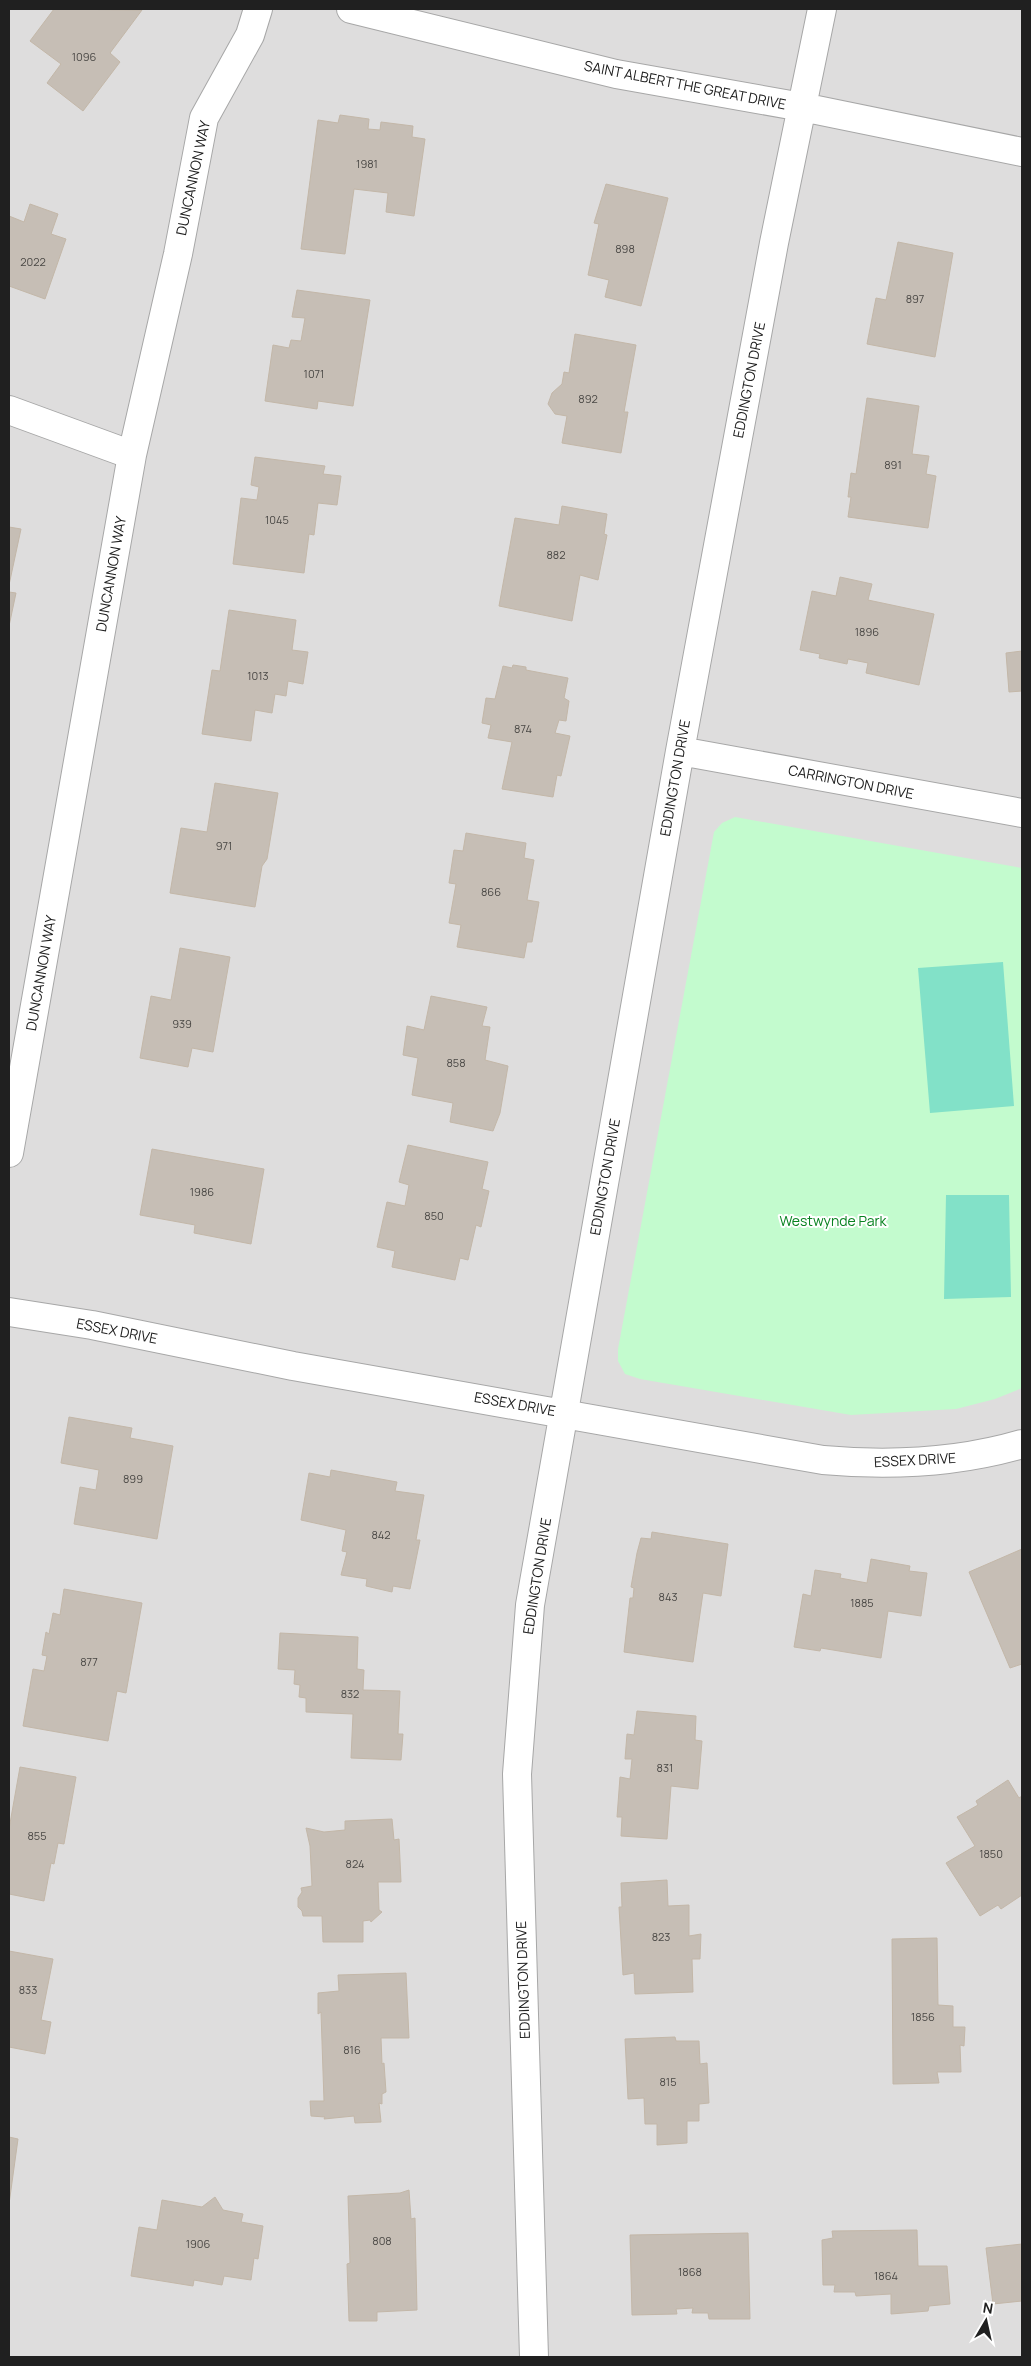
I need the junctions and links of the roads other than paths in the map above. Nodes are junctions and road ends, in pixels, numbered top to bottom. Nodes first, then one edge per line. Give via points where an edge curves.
1 (258, 9) edge
2 (351, 9) edge
3 (822, 9) edge
4 (802, 107) junction
5 (1022, 152) edge
6 (9, 410) edge
7 (132, 455) junction
8 (680, 751) junction
9 (1022, 813) edge
10 (9, 1153) edge
11 (9, 1312) edge
12 (564, 1413) junction
13 (1022, 1444) edge
14 (534, 2357) edge

1 - 7 street, DUNCANNON WAY via 250,35 204,118 178,254
2 - 4 street, SAINT ALBERT THE GREAT DRIVE via 616,74
3 - 4 street, EDDINGTON DRIVE
4 - 5 street, SAINT ALBERT THE GREAT DRIVE
4 - 8 street, EDDINGTON DRIVE
6 - 7 street
7 - 10 street, DUNCANNON WAY
8 - 9 street, CARRINGTON DRIVE
8 - 12 street, EDDINGTON DRIVE
11 - 12 street, ESSEX DRIVE
12 - 13 street, ESSEX DRIVE via 822,1460 850,1462 938,1462
12 - 14 street, EDDINGTON DRIVE via 530,1605 516,1774

